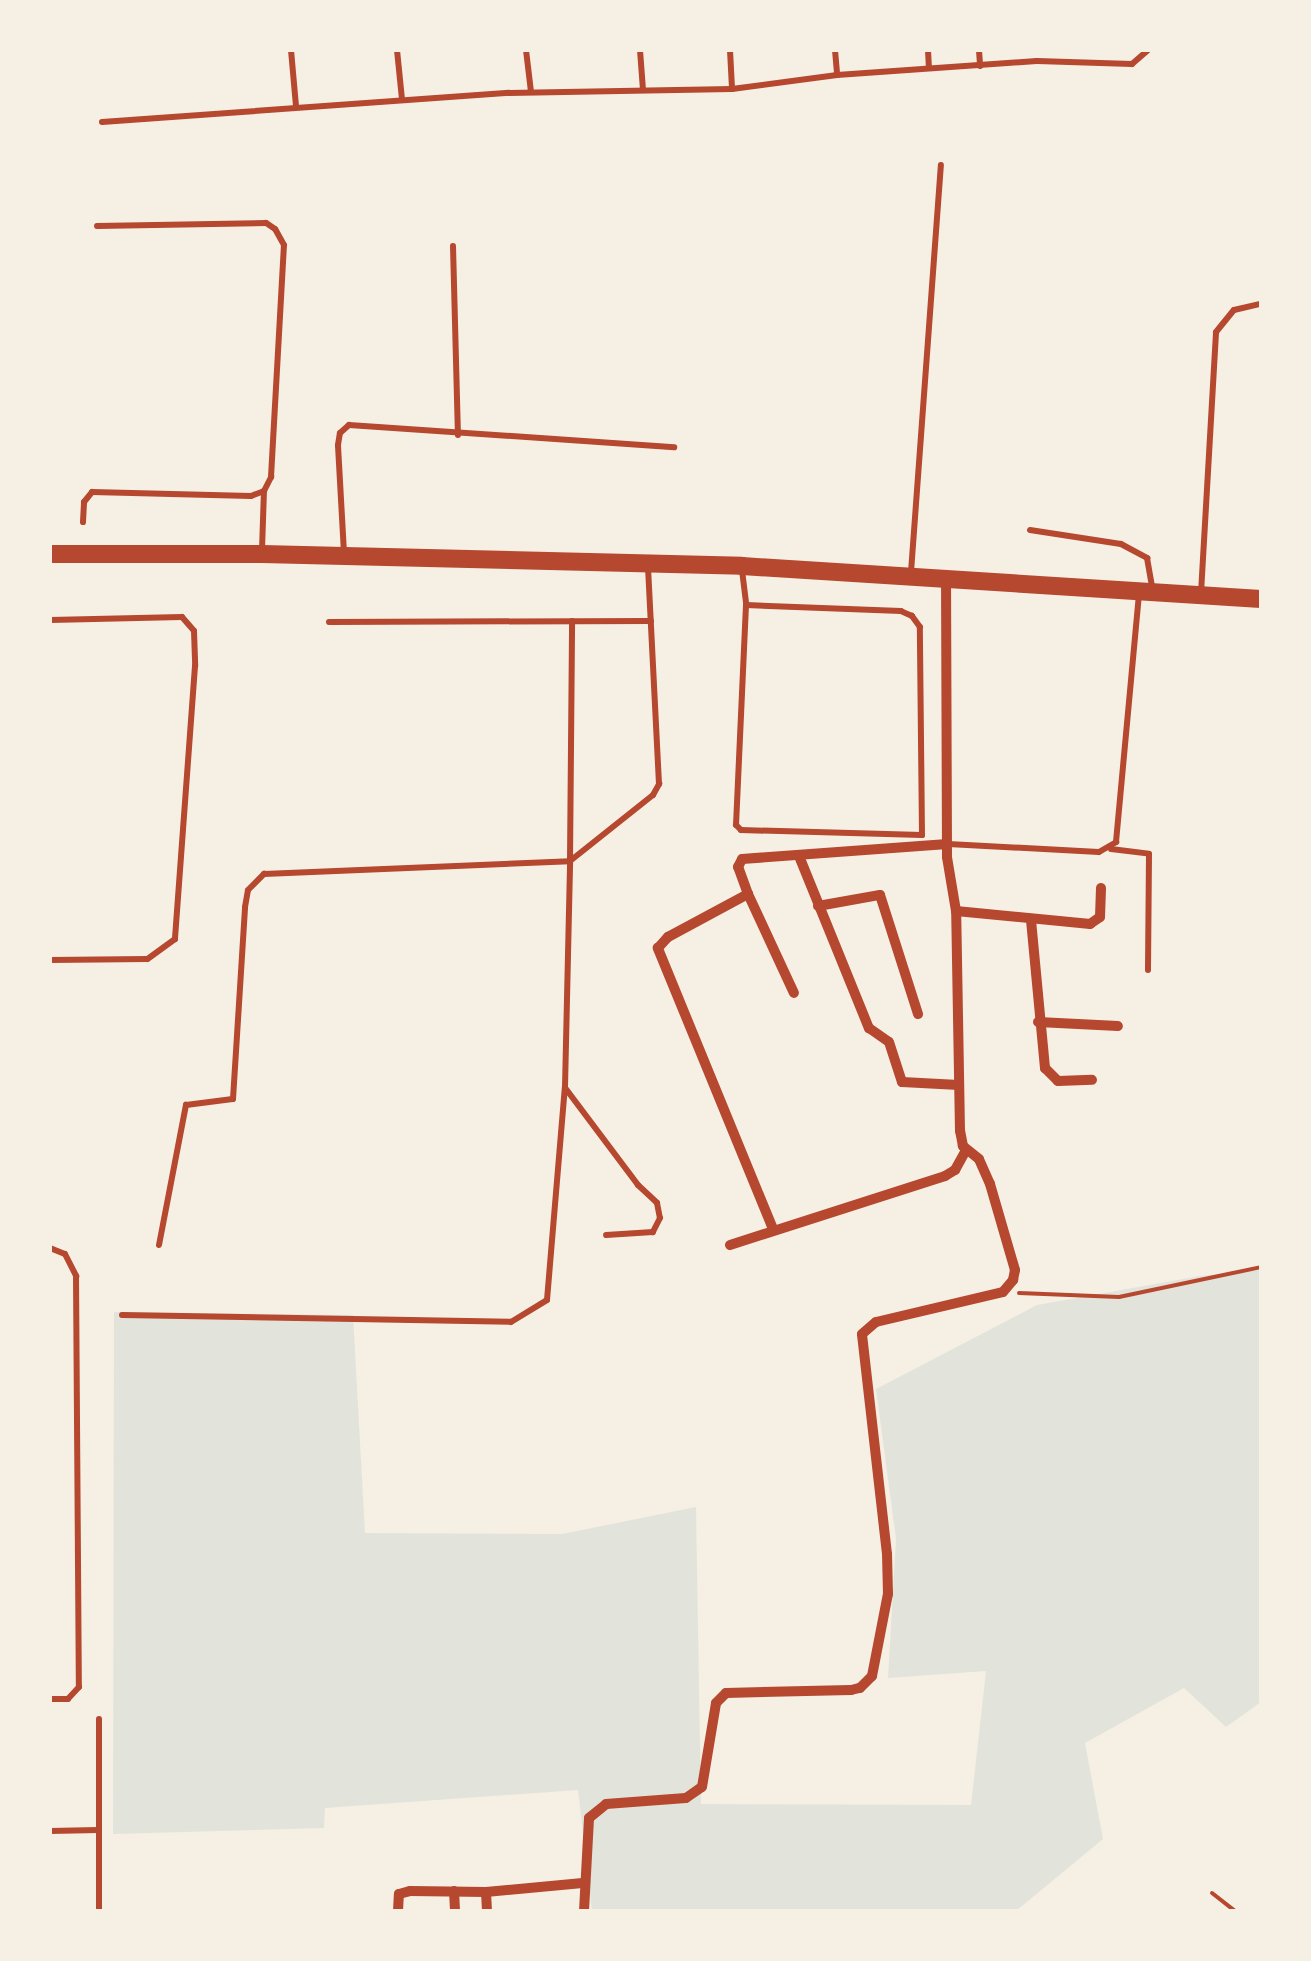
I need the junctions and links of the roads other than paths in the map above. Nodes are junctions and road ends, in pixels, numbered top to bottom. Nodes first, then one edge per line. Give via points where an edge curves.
1 (291, 50) edge
2 (396, 50) edge
3 (526, 50) edge
4 (640, 50) edge
5 (730, 50) edge
6 (836, 50) edge
7 (928, 50) edge
8 (979, 50) edge
9 (1036, 50) edge
10 (1148, 50) edge
11 (1037, 60) junction
12 (980, 66) junction
13 (929, 68) junction
14 (837, 75) junction
15 (732, 89) junction
16 (642, 90) junction
17 (530, 92) junction
18 (402, 99) junction
19 (296, 106) junction
20 (102, 122) dead end
21 (941, 166) dead end
22 (97, 226) dead end
23 (453, 246) dead end
24 (1261, 304) edge
25 (458, 435) junction
26 (674, 446) dead end
27 (264, 492) junction
28 (82, 522) dead end
29 (1030, 530) dead end
30 (50, 554) edge
31 (262, 554) junction
32 (344, 556) junction
33 (648, 565) junction
34 (742, 566) junction
35 (910, 573) junction
36 (946, 578) junction
37 (1146, 593) junction
38 (1200, 596) junction
39 (1261, 599) edge
40 (746, 605) junction
41 (50, 620) edge
42 (572, 621) junction
43 (651, 621) junction
44 (330, 622) dead end
45 (947, 844) junction
46 (1110, 849) junction
47 (799, 856) junction
48 (570, 861) junction
49 (1101, 888) dead end
50 (748, 894) junction
51 (818, 906) junction
52 (956, 911) junction
53 (1031, 920) junction
54 (50, 960) edge
55 (1148, 970) dead end
56 (794, 993) dead end
57 (918, 1014) dead end
58 (1038, 1022) junction
59 (1118, 1026) dead end
60 (1092, 1080) dead end
61 (959, 1086) junction
62 (564, 1087) junction
63 (966, 1150) junction
64 (773, 1229) junction
65 (606, 1235) dead end
66 (730, 1245) dead end
67 (160, 1246) dead end
68 (50, 1248) edge
69 (122, 1315) dead end
70 (50, 1700) edge
71 (99, 1718) dead end
72 (98, 1830) junction
73 (50, 1831) edge
74 (583, 1883) junction
75 (454, 1891) junction
76 (486, 1892) junction
77 (100, 1911) edge
78 (398, 1911) edge
79 (455, 1911) edge
80 (487, 1911) edge
81 (584, 1911) edge

1 - 19 lane
2 - 18 lane
3 - 17 lane
4 - 16 lane
5 - 15 lane
6 - 14 lane
7 - 13 lane
8 - 12 lane
9 - 11 lane
10 - 11 lane via 1132,64
11 - 12 lane
12 - 13 lane
13 - 14 lane
14 - 15 lane
15 - 16 lane
16 - 17 lane
17 - 18 lane
18 - 19 lane
19 - 20 lane
21 - 35 lane
22 - 27 lane via 266,223 275,229 284,245 271,476
23 - 25 lane
24 - 38 lane via 1234,310 1216,332
25 - 26 lane
25 - 32 lane via 342,429
27 - 28 lane via 92,492
27 - 31 lane
29 - 37 lane via 1121,544 1147,558
30 - 31 main road
31 - 32 main road
32 - 33 main road
33 - 34 main road
33 - 43 lane
34 - 35 main road
34 - 40 lane
35 - 36 main road
36 - 37 main road
36 - 45 street
37 - 38 main road
37 - 46 lane
38 - 39 main road
40 - 40 lane via 736,825 922,835 920,627 912,616
41 - 54 lane via 182,617 194,630 195,666 175,939 147,958
42 - 43 lane
42 - 44 lane
42 - 48 lane
43 - 48 lane via 659,784
45 - 46 lane
45 - 47 street
45 - 52 street
46 - 55 lane via 1149,854
47 - 50 street via 742,859 738,868
47 - 51 street
48 - 62 lane
48 - 67 lane via 264,874 248,890 245,906 232,1099 186,1105
49 - 53 street via 1096,922
50 - 56 street
50 - 64 street via 668,937 658,953
51 - 57 street via 880,895
51 - 61 street via 869,1028 889,1042 902,1082
52 - 53 street
52 - 61 street
53 - 58 street
58 - 59 street
58 - 60 street via 1053,1080
61 - 63 street
62 - 65 lane via 638,1186 658,1202 660,1218 652,1232
62 - 69 lane via 551,1288 547,1300 526,1316 455,1324
63 - 64 street via 946,1176
63 - 74 street via 979,1159 990,1184 1014,1280 1003,1292 876,1322 862,1334 888,1554 888,1594 872,1676 850,1690 726,1693 716,1703 702,1788 686,1798 596,1808 586,1828
64 - 66 street
68 - 70 lane via 66,1254 76,1276 80,1687 68,1699
71 - 72 lane
72 - 73 lane
72 - 77 lane
74 - 76 street
74 - 81 street
75 - 76 street
75 - 78 street via 400,1894
75 - 79 street
76 - 80 street

